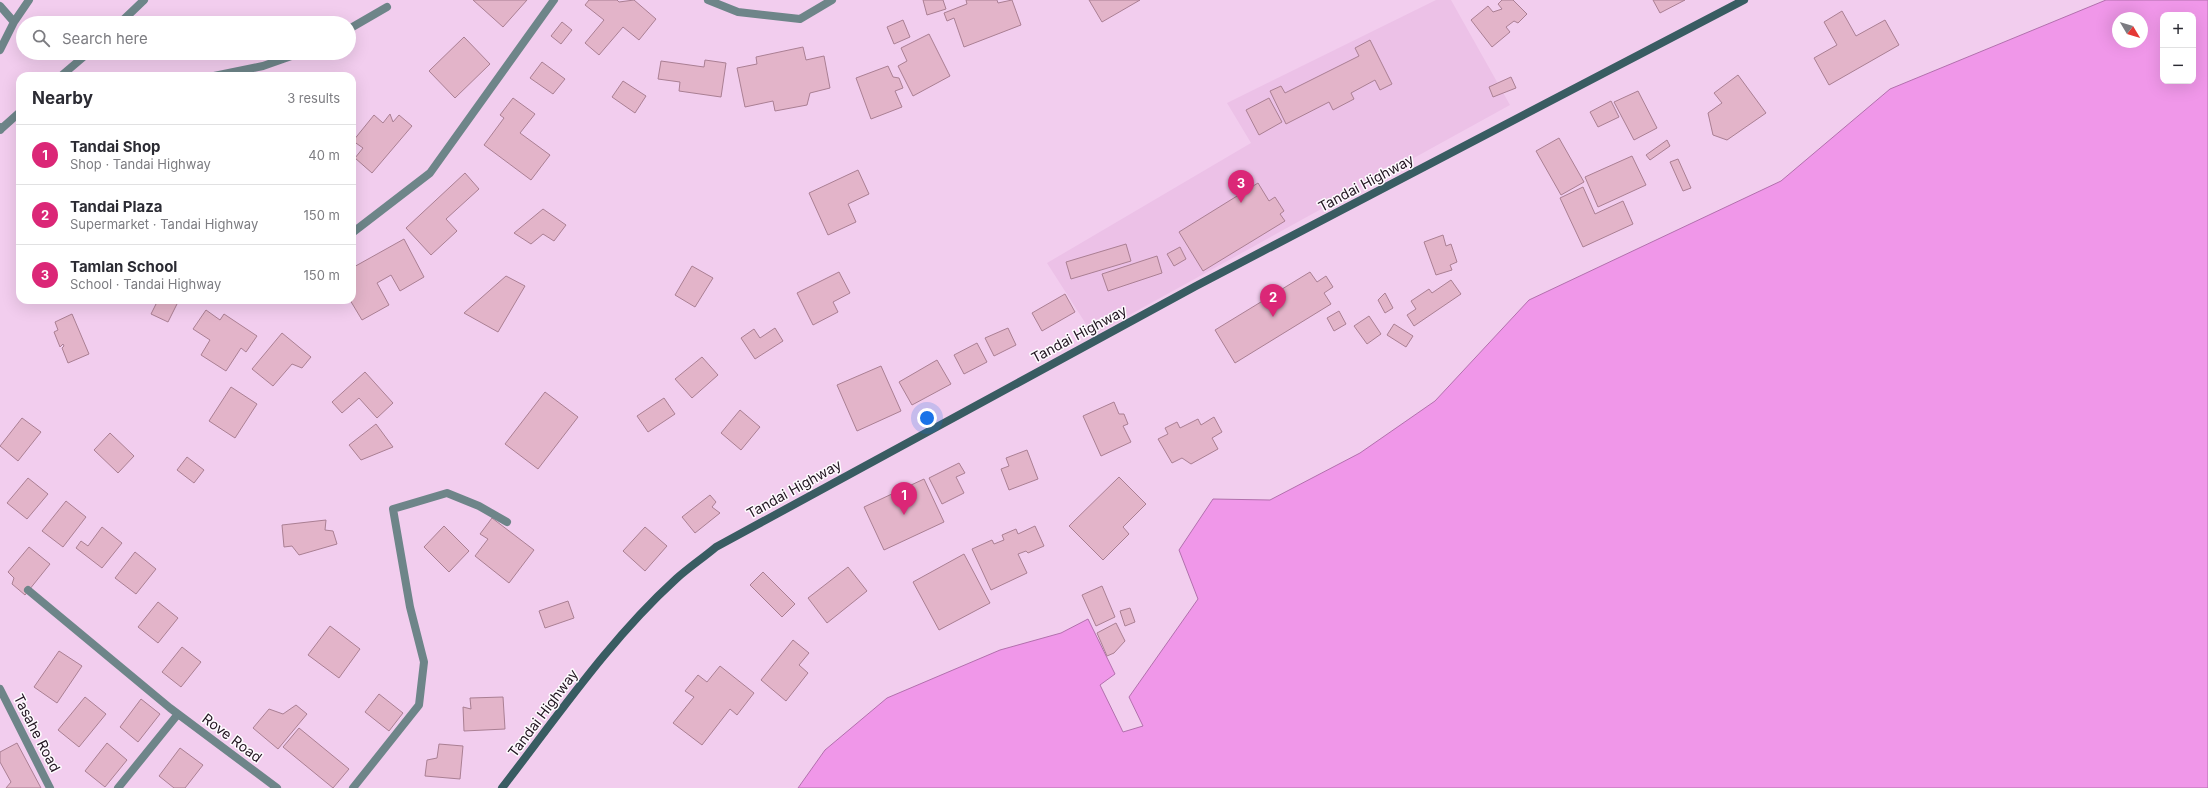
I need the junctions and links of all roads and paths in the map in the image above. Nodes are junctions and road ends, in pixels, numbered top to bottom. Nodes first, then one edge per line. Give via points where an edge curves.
1 (29, 0) edge
2 (144, 0) edge
3 (554, 0) edge
4 (708, 0) edge
5 (832, 0) edge
6 (1744, 0) edge
7 (0, 6) edge
8 (387, 7) dead end
9 (18, 16) edge
10 (127, 16) edge
11 (16, 19) edge
12 (14, 22) junction
13 (356, 25) edge
14 (0, 50) edge
15 (80, 60) edge
16 (280, 60) edge
17 (66, 72) edge
18 (234, 72) edge
19 (16, 115) edge
20 (0, 129) edge
21 (356, 230) edge
22 (507, 522) dead end
23 (28, 590) dead end
24 (0, 690) edge
25 (178, 714) junction
26 (50, 788) edge
27 (118, 788) edge
28 (277, 788) edge
29 (353, 788) edge
30 (502, 788) edge

1 - 9 street
2 - 10 street
3 - 21 street via 430,173
4 - 5 street via 738,12 800,19
6 - 30 main road, Tandai Highway via 1196,286 716,547 676,579 636,619 586,678
7 - 12 street
8 - 13 street
11 - 12 street
12 - 14 street
15 - 17 street
16 - 18 street
19 - 20 street
22 - 29 street via 479,506 447,493 394,508 410,607 424,662 419,704
23 - 25 street, Rove Road
24 - 26 street, Tasahe Road
25 - 27 street
25 - 28 street, Rove Road

